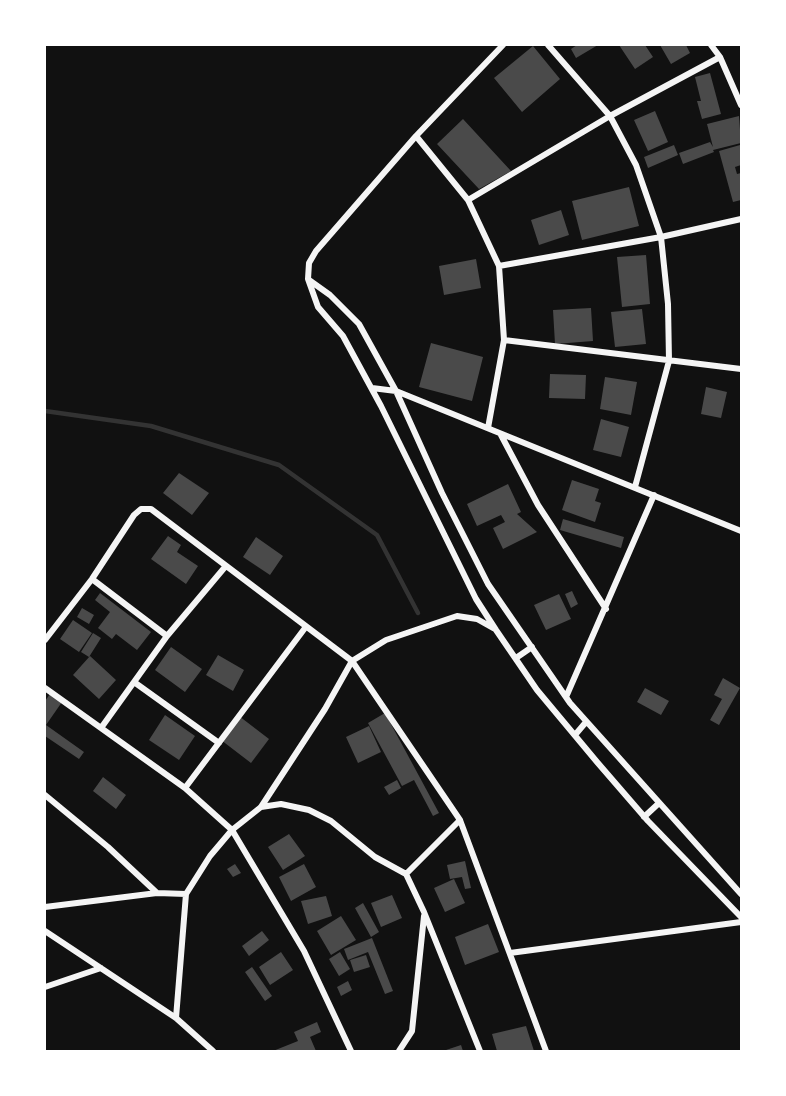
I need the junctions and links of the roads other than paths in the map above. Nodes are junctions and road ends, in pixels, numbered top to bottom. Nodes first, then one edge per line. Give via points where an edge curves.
1 (503, 45) edge
2 (548, 45) edge
3 (711, 45) edge
4 (720, 57) junction
5 (741, 105) edge
6 (610, 116) junction
7 (416, 136) junction
8 (468, 200) junction
9 (741, 219) edge
10 (661, 237) junction
11 (499, 266) junction
12 (308, 279) junction
13 (504, 340) junction
14 (669, 361) junction
15 (741, 369) edge
16 (372, 388) junction
17 (396, 391) junction
18 (488, 428) junction
19 (500, 434) junction
20 (635, 487) junction
21 (654, 495) junction
22 (741, 531) edge
23 (225, 567) junction
24 (92, 579) junction
25 (606, 609) junction
26 (305, 628) junction
27 (496, 630) junction
28 (167, 636) junction
29 (45, 640) edge
30 (532, 647) junction
31 (516, 658) junction
32 (352, 662) junction
33 (134, 682) junction
34 (45, 688) edge
35 (566, 697) junction
36 (586, 722) junction
37 (101, 728) junction
38 (575, 735) junction
39 (219, 743) junction
40 (185, 788) junction
41 (45, 795) edge
42 (658, 804) junction
43 (261, 807) junction
44 (644, 817) junction
45 (460, 820) junction
46 (232, 830) junction
47 (406, 874) junction
48 (727, 880) junction
49 (716, 890) junction
50 (157, 893) junction
51 (186, 894) junction
52 (741, 894) edge
53 (45, 907) edge
54 (424, 912) junction
55 (741, 917) edge
56 (741, 922) edge
57 (45, 931) edge
58 (510, 953) junction
59 (101, 968) junction
60 (45, 987) edge
61 (176, 1018) junction
62 (213, 1051) edge
63 (351, 1051) edge
64 (399, 1051) edge
65 (480, 1051) edge
66 (546, 1051) edge

1 - 7 street
2 - 6 street
3 - 4 street
4 - 5 street
4 - 6 street
6 - 8 street
6 - 10 street via 636,165
7 - 8 street
7 - 12 street via 316,251 309,263
8 - 11 street
9 - 10 street
10 - 11 street
10 - 14 street
11 - 13 street
12 - 16 street via 318,307 343,336
12 - 17 street via 359,324
13 - 14 street
13 - 18 street
14 - 15 street
14 - 20 street
16 - 17 street
16 - 27 street via 476,599
17 - 18 street
17 - 30 street via 488,584
18 - 19 street
19 - 20 street
19 - 25 street via 538,505
20 - 21 street
21 - 22 street
21 - 25 street
23 - 24 street via 151,509 141,509
23 - 26 street
23 - 28 street
24 - 28 street
24 - 29 street
25 - 35 street
26 - 32 street
26 - 39 street
27 - 31 street
27 - 32 street via 477,619 457,616 403,633
28 - 33 street
30 - 31 street
30 - 35 street
31 - 38 street
32 - 43 street
32 - 45 street
33 - 37 street
33 - 39 street
34 - 37 street
35 - 36 street
36 - 38 street
36 - 42 street
37 - 40 street
38 - 44 street
39 - 40 street
40 - 46 street
41 - 50 street
42 - 44 street
42 - 48 street
43 - 46 street
43 - 47 street via 281,804 309,810
44 - 49 street
45 - 47 street
45 - 58 street
46 - 51 street
46 - 63 street via 304,951
47 - 54 street
48 - 49 street
48 - 52 street
49 - 55 street
50 - 51 street
50 - 53 street
51 - 61 street
54 - 64 street via 412,1031
54 - 65 street
56 - 58 street
57 - 59 street
58 - 66 street
59 - 60 street
59 - 61 street
61 - 62 street

